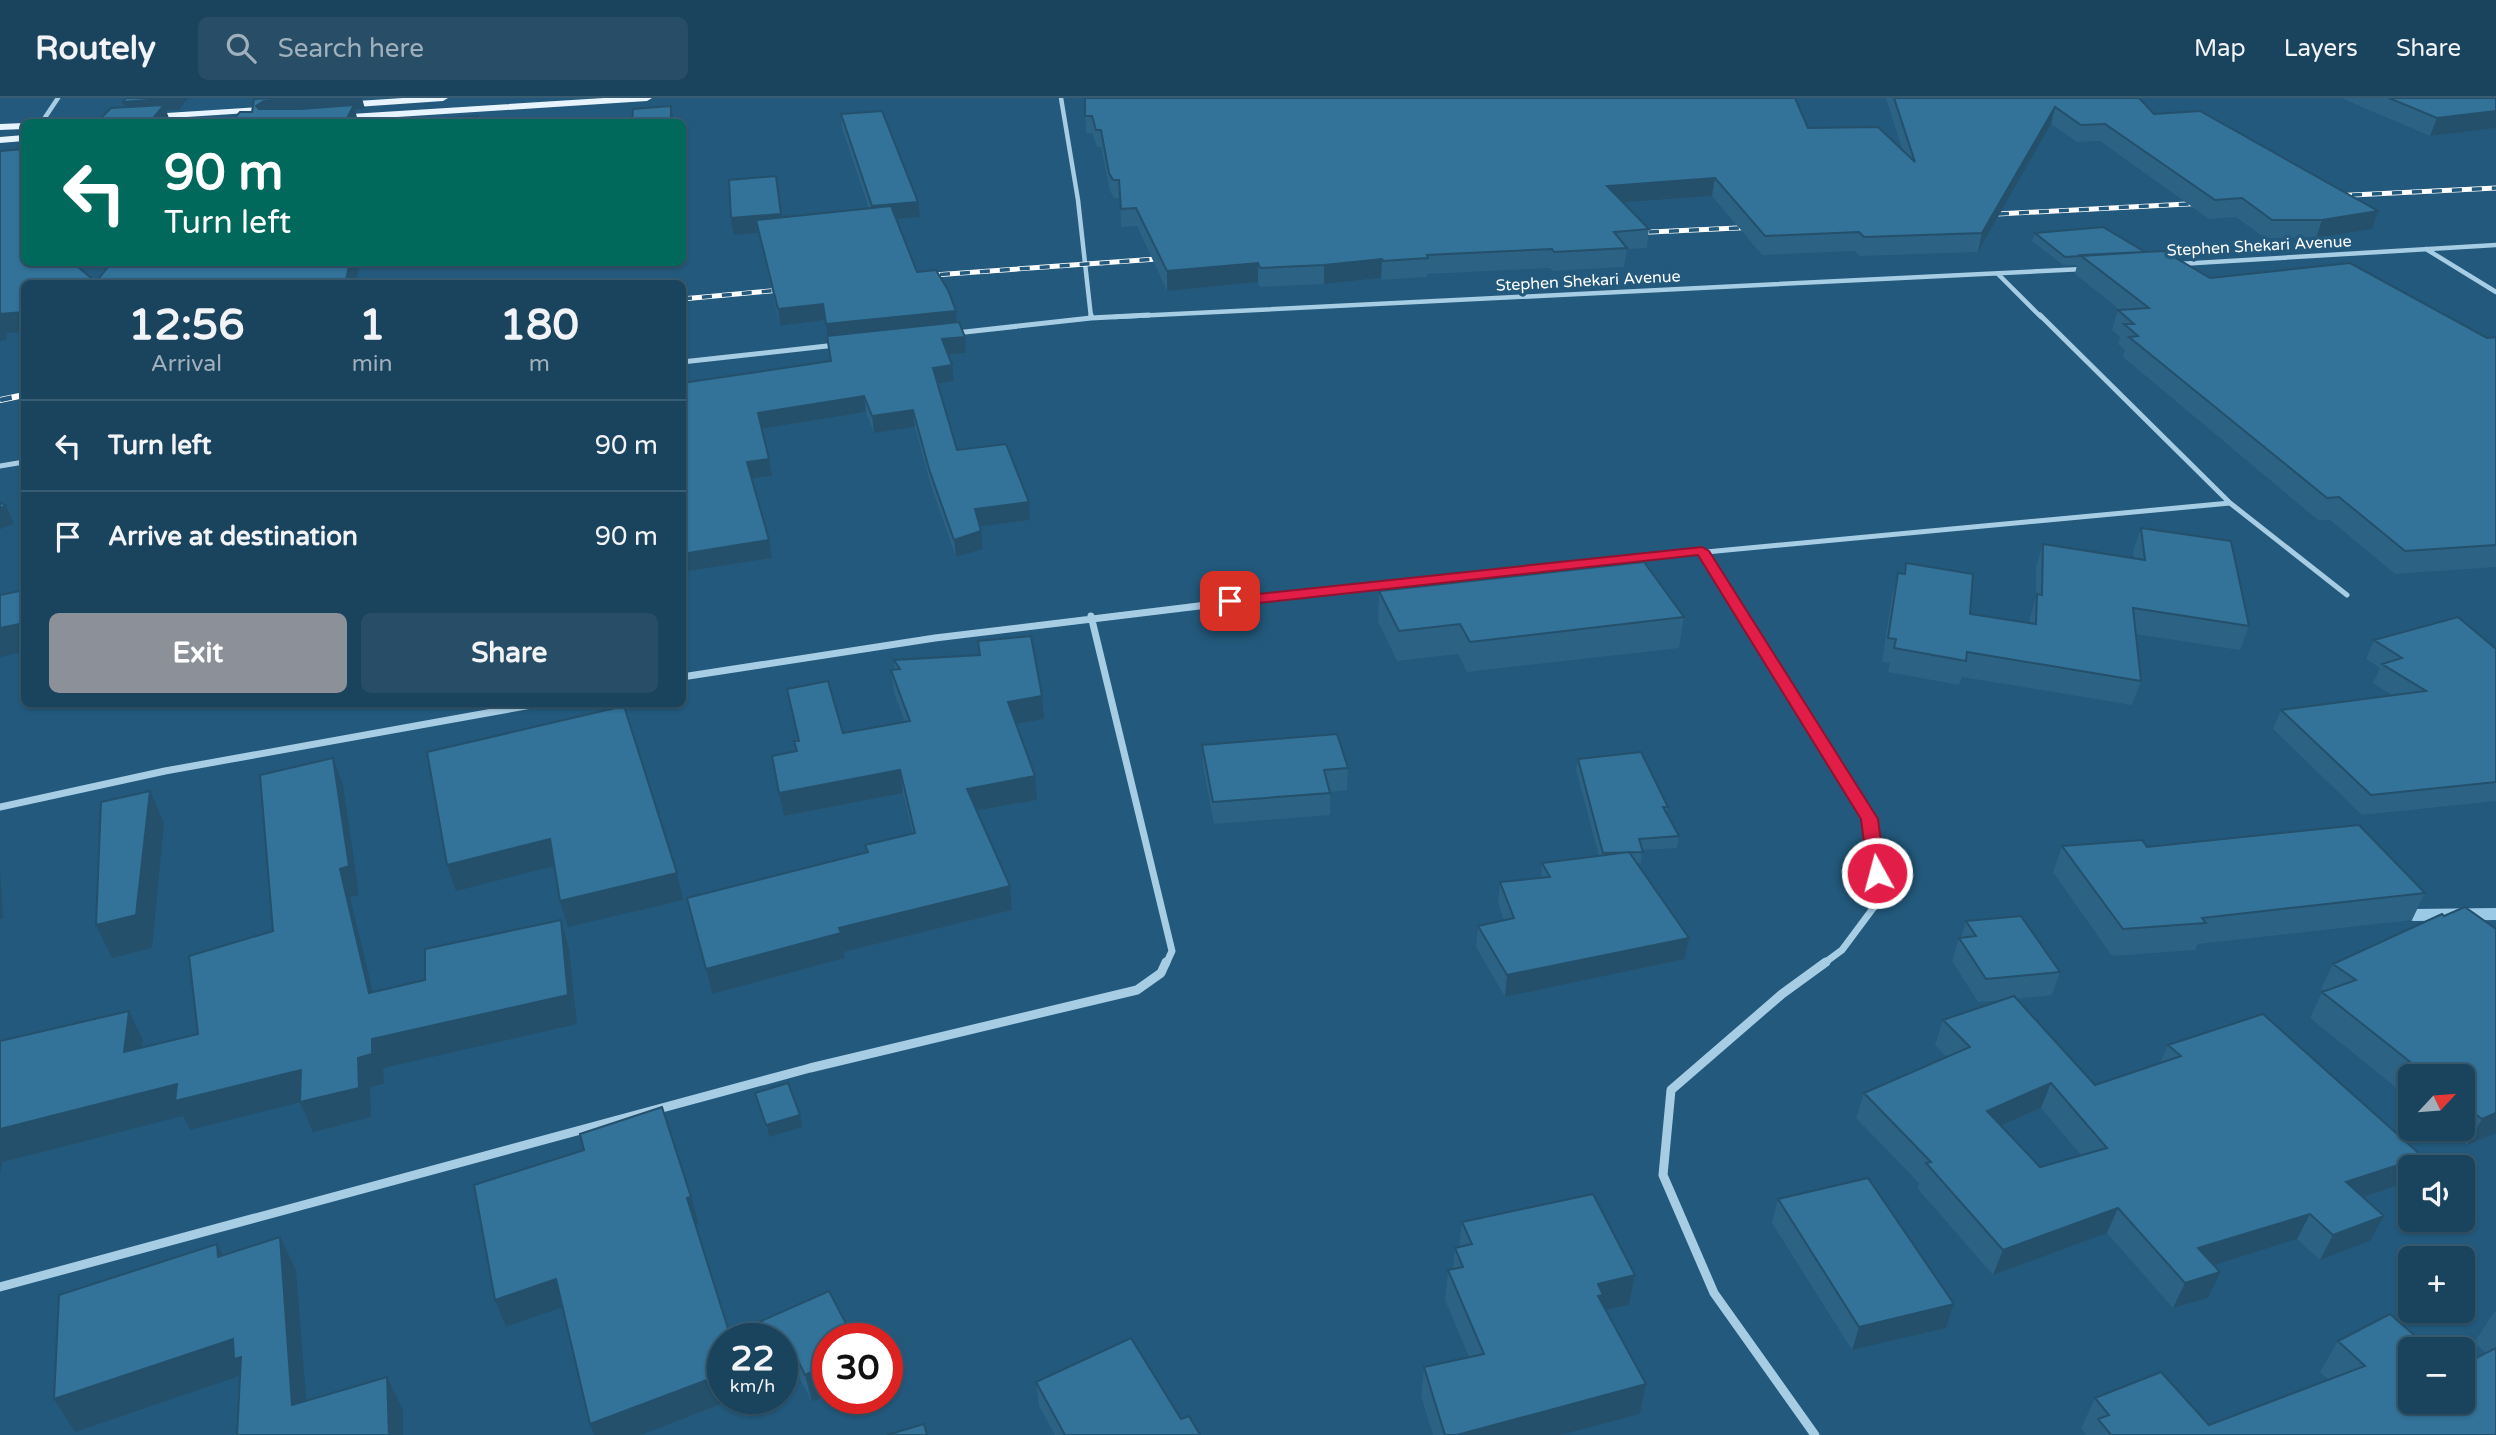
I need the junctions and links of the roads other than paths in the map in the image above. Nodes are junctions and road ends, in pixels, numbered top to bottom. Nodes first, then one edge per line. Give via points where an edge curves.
1 (58, 98) edge
2 (443, 98) edge
3 (647, 98) edge
4 (1061, 98) edge
5 (332, 105) edge
6 (291, 108) edge
7 (44, 119) edge
8 (119, 119) edge
9 (324, 119) edge
10 (21, 126) edge
11 (0, 127) edge
12 (21, 138) edge
13 (0, 140) edge
14 (2496, 245) edge
15 (2426, 249) junction
16 (2178, 264) edge
17 (2095, 269) edge
18 (1998, 274) junction
19 (2496, 292) edge
20 (1091, 318) junction
21 (943, 334) edge
22 (849, 344) edge
23 (686, 362) edge
24 (21, 462) edge
25 (0, 466) edge
26 (2230, 503) junction
27 (1702, 551) junction
28 (2347, 595) dead end
29 (1091, 616) junction
30 (686, 676) edge
31 (520, 707) edge
32 (0, 807) edge
33 (0, 1287) edge
34 (1815, 1435) edge

1 - 7 street
2 - 5 main road
3 - 9 main road
4 - 20 street
6 - 8 main road
10 - 11 main road
12 - 13 main road
14 - 15 street, Stephen Shekari Avenue
15 - 16 street, Stephen Shekari Avenue
15 - 19 street
17 - 18 street, Stephen Shekari Avenue
18 - 20 street, Stephen Shekari Avenue
18 - 26 street
20 - 21 street, Stephen Shekari Avenue
22 - 23 street
24 - 25 street
26 - 27 street
26 - 28 street
27 - 29 street
27 - 34 street via 1870,819 1880,900 1842,950 1782,994 1671,1090 1663,1175 1714,1293
29 - 30 street via 818,653
29 - 33 street via 1172,951 1161,973 1137,990 810,1068
31 - 32 street via 165,771

